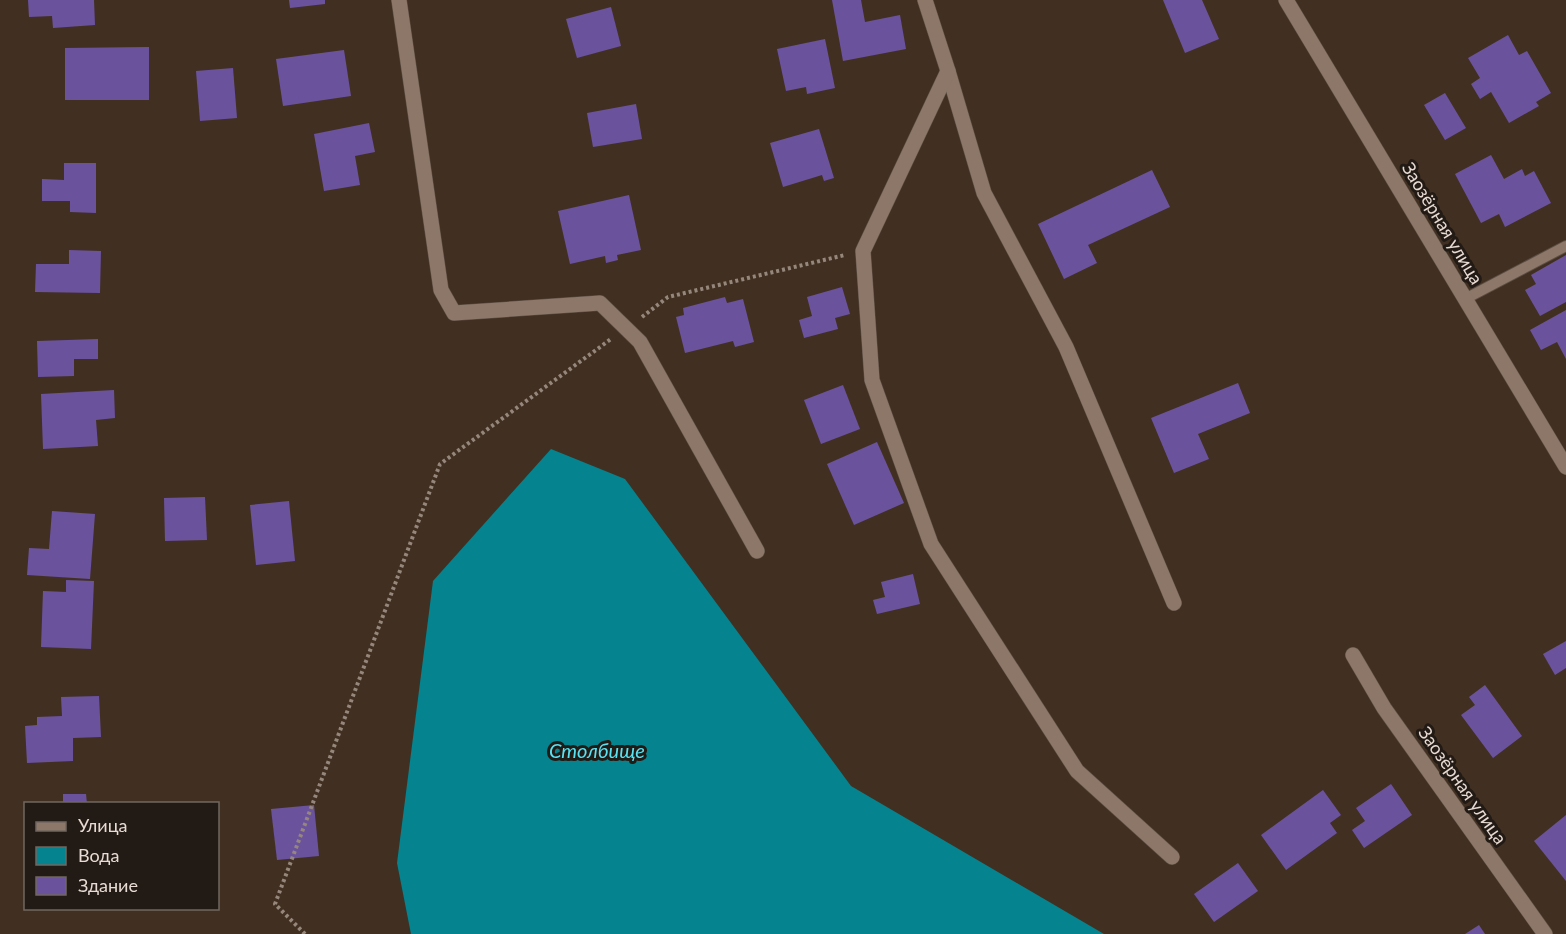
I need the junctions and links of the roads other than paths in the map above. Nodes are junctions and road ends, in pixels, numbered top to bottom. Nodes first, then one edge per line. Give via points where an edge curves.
1 (399, 0) edge
2 (925, 0) edge
3 (1287, 0) edge
4 (948, 71) junction
5 (1566, 246) edge
6 (1465, 298) junction
7 (1566, 467) edge
8 (757, 551) dead end
9 (1174, 603) dead end
10 (1353, 655) dead end
11 (1172, 857) dead end
12 (1545, 934) edge

1 - 8 street via 441,290 454,313 600,303 640,342
2 - 4 street
3 - 6 street, Заозёрная улица
4 - 9 street via 984,194 1066,347
4 - 11 street via 863,251 872,380 931,544 1077,771
5 - 6 lane
6 - 7 street, Заозёрная улица
10 - 12 street, Заозёрная улица via 1384,708

